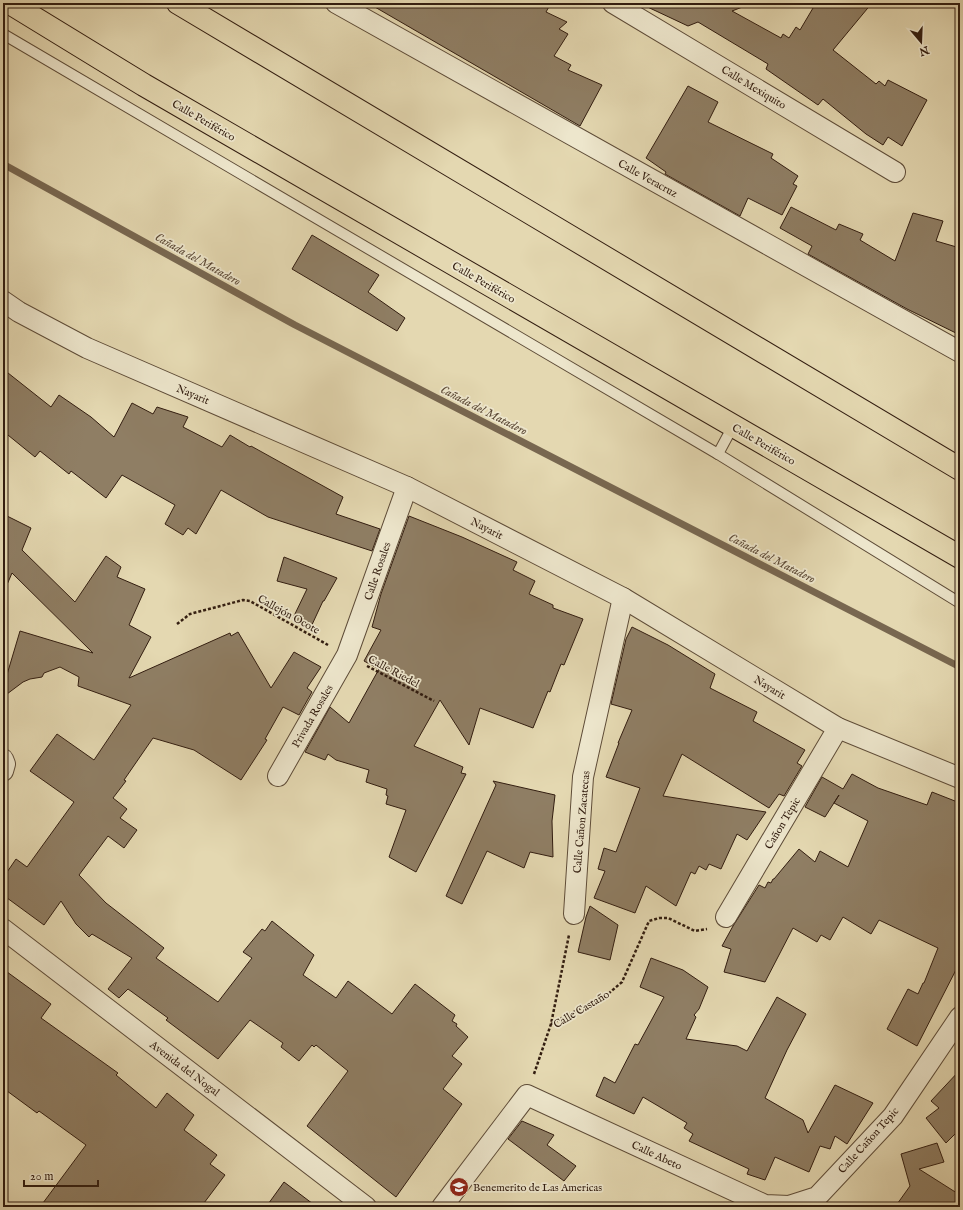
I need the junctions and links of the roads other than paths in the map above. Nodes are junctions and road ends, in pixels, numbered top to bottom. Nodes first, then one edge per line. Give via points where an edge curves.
1 (10, 3) edge
2 (178, 3) edge
3 (336, 3) edge
4 (612, 3) edge
5 (3, 34) edge
6 (895, 172) dead end
7 (3, 301) edge
8 (960, 352) edge
9 (733, 426) junction
10 (718, 454) junction
11 (960, 469) edge
12 (407, 487) junction
13 (960, 558) edge
14 (623, 598) junction
15 (960, 603) edge
16 (347, 656) joint
17 (838, 728) junction
18 (278, 776) dead end
19 (960, 778) edge
20 (574, 914) road end
21 (726, 917) road end
22 (3, 930) edge
23 (960, 1018) edge
24 (789, 1206) edge
25 (366, 1207) edge
26 (442, 1207) edge

1 - 9 highway, Calle Periférico via 144,85
2 - 11 highway
3 - 8 street, Calle Veracruz
4 - 6 street, Calle Mexiquito
5 - 10 lane
7 - 12 street, Nayarit via 87,348
9 - 10 lane
9 - 13 highway, Calle Periférico
10 - 15 lane
12 - 14 street, Nayarit
12 - 16 street, Calle Rosales
14 - 17 street, Nayarit
14 - 20 street, Calle Cañon Zacatecas via 583,778
16 - 18 street, Privada Rosales
17 - 19 street, Nayarit
17 - 21 street, Cañon Tepic
22 - 25 street, Avenida del Nogal
23 - 24 street, Calle Cañon Tepic via 893,1116 817,1197
24 - 26 street, Calle Abeto via 765,1205 527,1095

